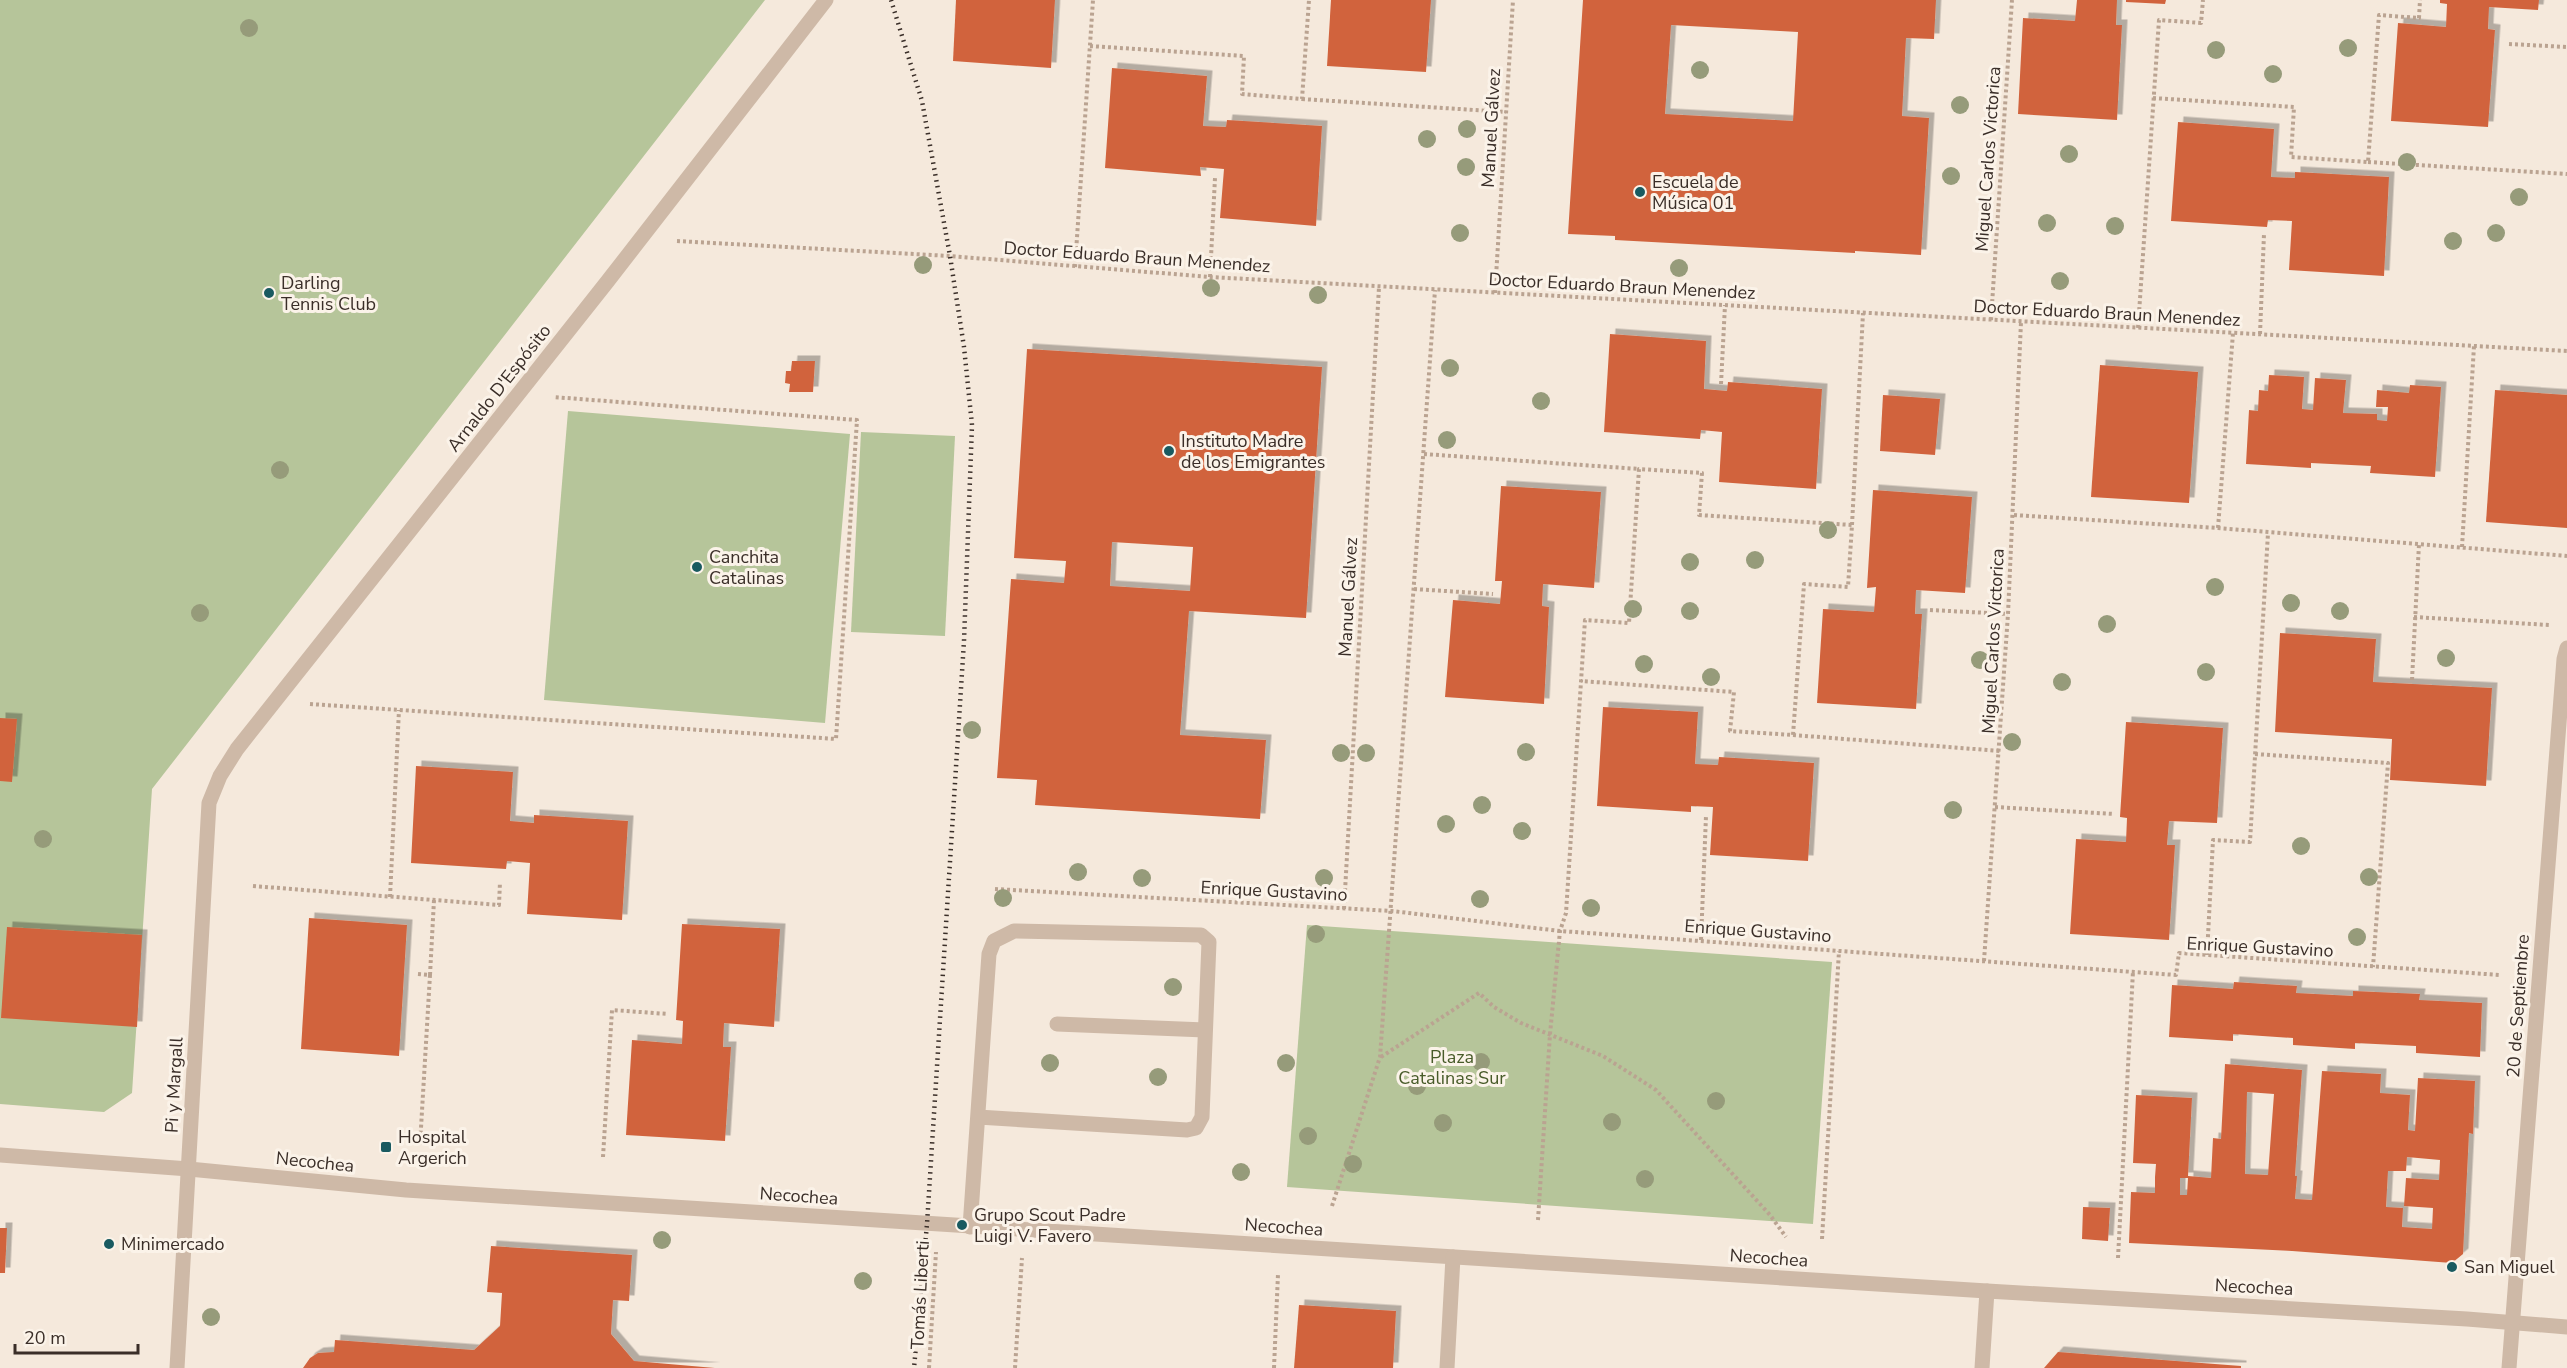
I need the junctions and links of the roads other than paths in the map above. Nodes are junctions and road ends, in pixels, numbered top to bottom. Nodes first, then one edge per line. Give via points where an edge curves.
1 (826, 0) edge
2 (2567, 648) edge
3 (209, 803) joint
4 (1058, 1024) dead end
5 (1205, 1030) junction
6 (978, 1117) junction
7 (0, 1155) edge
8 (189, 1169) junction
9 (970, 1227) junction
10 (1453, 1257) junction
11 (1987, 1291) junction
12 (2513, 1322) junction
13 (2567, 1327) edge
14 (177, 1368) edge
15 (1447, 1368) edge
16 (1982, 1368) edge
17 (2509, 1368) edge

1 - 3 street, Arnaldo D'Espósito via 237,749
2 - 12 street, 20 de Septiembre
3 - 8 street, Pi y Margall
4 - 5 street
5 - 6 street via 1202,1117 1196,1128
5 - 6 street via 1209,942 1201,935 1014,931 994,940 989,954
6 - 9 street
7 - 8 street, Necochea
8 - 9 street, Necochea via 387,1189
8 - 14 street, Pi y Margall
9 - 10 street, Necochea
10 - 11 street, Necochea
10 - 15 street
11 - 12 street, Necochea
11 - 16 street
12 - 13 street, Necochea
12 - 17 street, 20 de Septiembre

